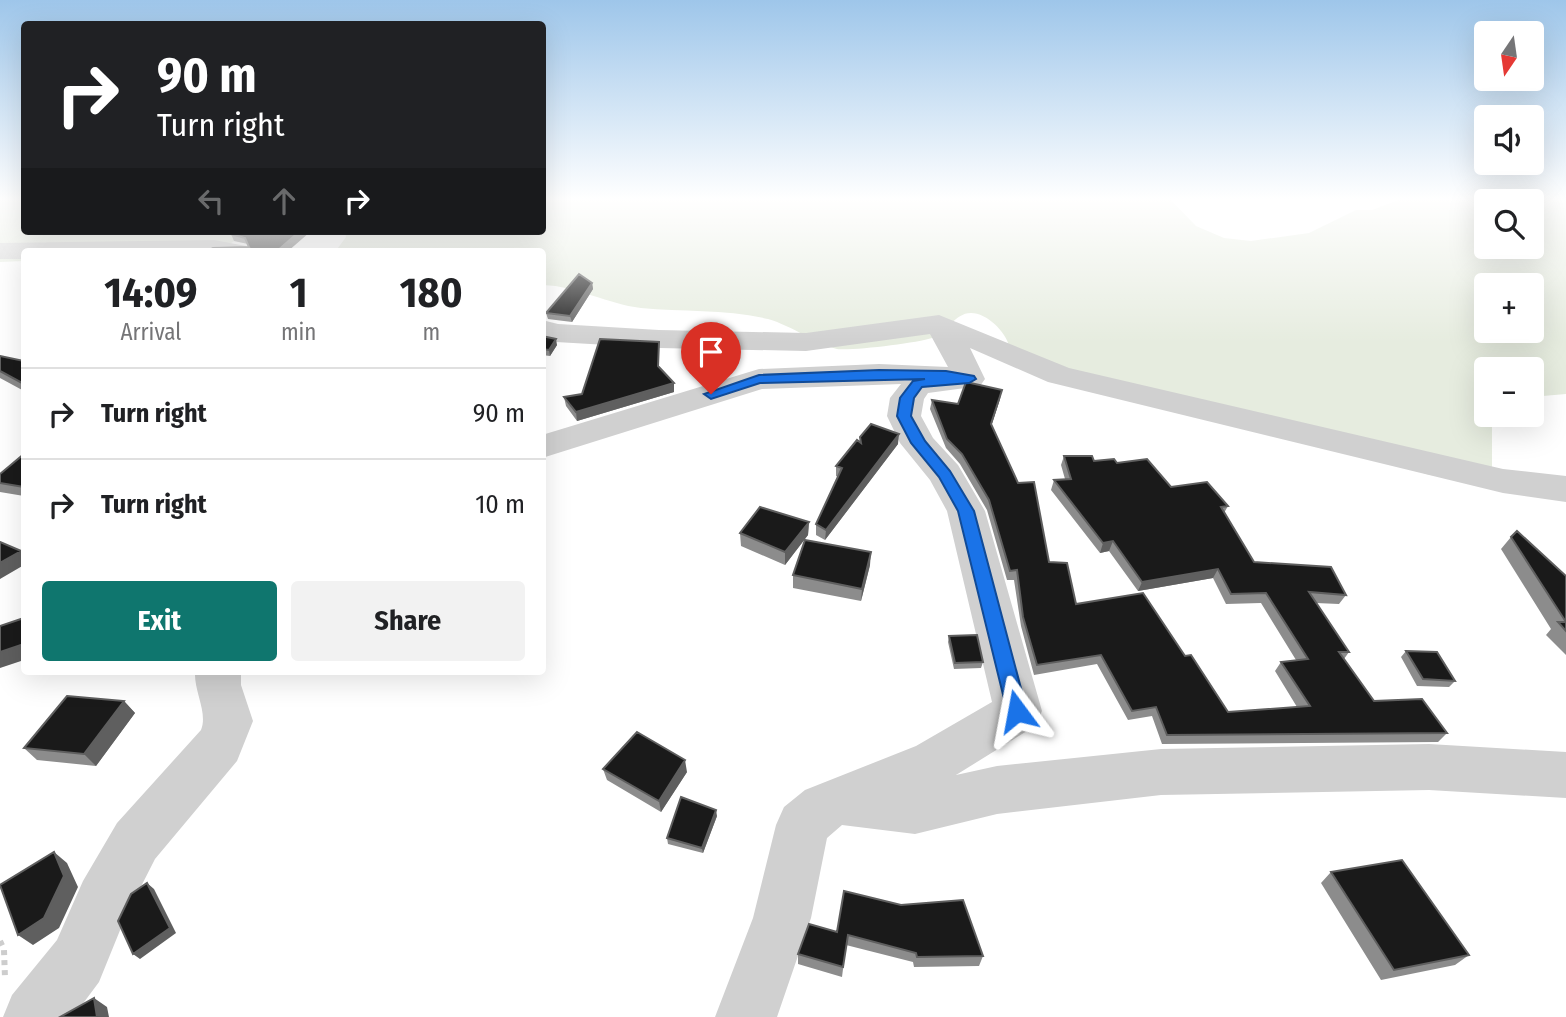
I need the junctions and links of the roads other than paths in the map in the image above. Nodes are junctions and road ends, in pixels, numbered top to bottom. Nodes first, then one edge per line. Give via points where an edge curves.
1 (0, 251) edge
2 (21, 251) edge
3 (939, 324) junction
4 (546, 330) edge
5 (969, 379) junction
6 (546, 446) edge
7 (1566, 489) edge
8 (218, 675) edge
9 (1566, 775) edge
10 (839, 800) junction
11 (34, 1017) edge
12 (746, 1017) edge

1 - 2 street
3 - 4 street via 806,342 659,339
3 - 5 street
3 - 7 street via 1059,375 1503,481
5 - 6 street via 879,374 759,379
5 - 10 street via 918,384 907,398 904,416 966,511 1017,711 934,762
8 - 11 street via 229,721 219,745 136,841 103,901 78,961
9 - 10 street via 1429,767 1161,772 997,790 915,809
10 - 12 street via 803,825 782,918

